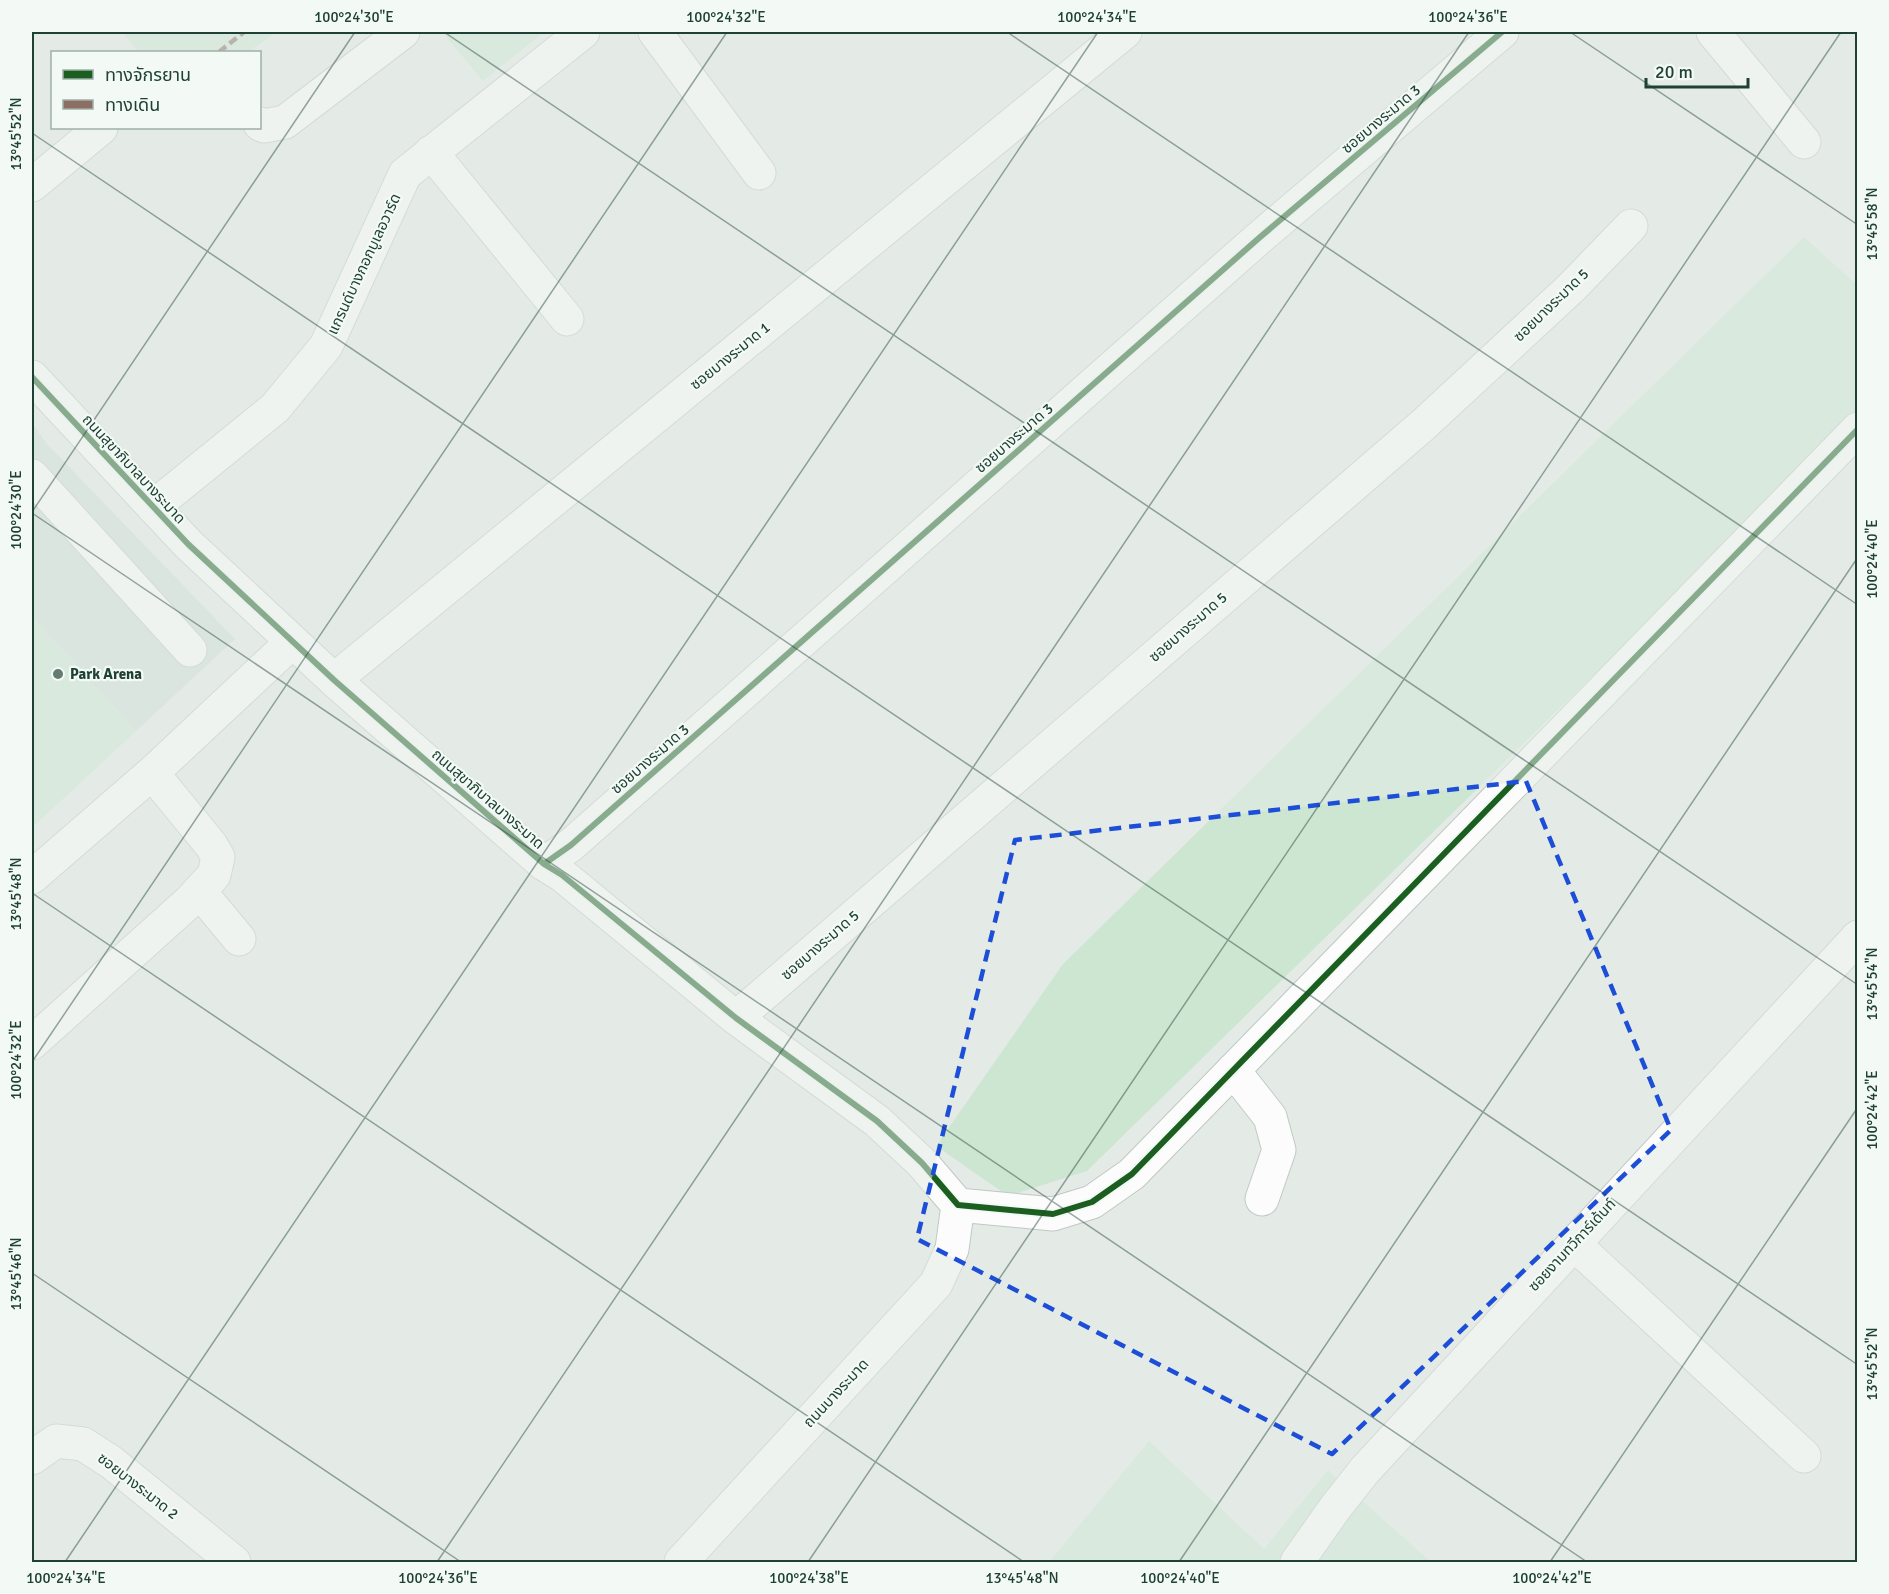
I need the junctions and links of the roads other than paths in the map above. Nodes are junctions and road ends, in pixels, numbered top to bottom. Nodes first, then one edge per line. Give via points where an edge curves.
1 (403, 32) edge
2 (583, 32) edge
3 (656, 32) edge
4 (1125, 32) edge
5 (1502, 32) edge
6 (1713, 32) edge
7 (261, 124) edge
8 (100, 129) edge
9 (1804, 142) dead end
10 (431, 152) junction
11 (759, 173) dead end
12 (32, 185) edge
13 (1631, 226) dead end
14 (567, 319) dead end
15 (32, 381) edge
16 (1857, 429) edge
17 (32, 476) edge
18 (153, 507) junction
19 (292, 642) junction
20 (190, 650) dead end
21 (334, 680) junction
22 (152, 773) junction
23 (544, 864) junction
24 (32, 877) edge
25 (200, 892) junction
26 (1857, 937) edge
27 (239, 939) dead end
28 (736, 1018) junction
29 (32, 1043) edge
30 (1233, 1070) junction
31 (1262, 1199) dead end
32 (958, 1205) junction
33 (1574, 1244) junction
34 (1804, 1456) dead end
35 (33, 1457) edge
36 (234, 1563) edge
37 (681, 1563) edge
38 (1297, 1563) edge

1 - 7 street via 285,122
2 - 10 street, แกรนด์บางกอกบูเลอวาร์ด
3 - 11 street
4 - 21 street, ซอยบางระมาด 1
5 - 23 street, ซอยบางระมาด 3 via 1259,238 580,837
6 - 9 street
8 - 12 street
10 - 14 street
10 - 18 street, แกรนด์บางกอกบูเลอวาร์ด via 405,174 326,346 275,408
13 - 28 street, ซอยบางระมาด 5 via 1571,288 1423,425
15 - 18 street, ถนนสุขาภิบาลบางระมาด
16 - 30 street
17 - 20 street
18 - 19 street, ถนนสุขาภิบาลบางระมาด
19 - 21 street, ถนนสุขาภิบาลบางระมาด
19 - 22 street
21 - 23 street, ถนนสุขาภิบาลบางระมาด
22 - 24 street
22 - 25 street via 218,857 214,875
23 - 28 street, ถนนสุขาภิบาลบางระมาด
25 - 27 street
25 - 29 street
26 - 33 street, ซอยงามทวีการ์เด้นท์
28 - 32 street, ถนนสุขาภิบาลบางระมาด via 877,1121 922,1162
30 - 31 street via 1270,1118 1279,1150
30 - 32 street via 1132,1174 1092,1202 1053,1214
32 - 37 street, ถนนบางระมาด via 952,1249 936,1284
33 - 34 street
33 - 38 street, ซอยงามทวีการ์เด้นท์ via 1365,1470
35 - 36 street, ซอยบางระมาด 2 via 56,1441 83,1444 111,1462

